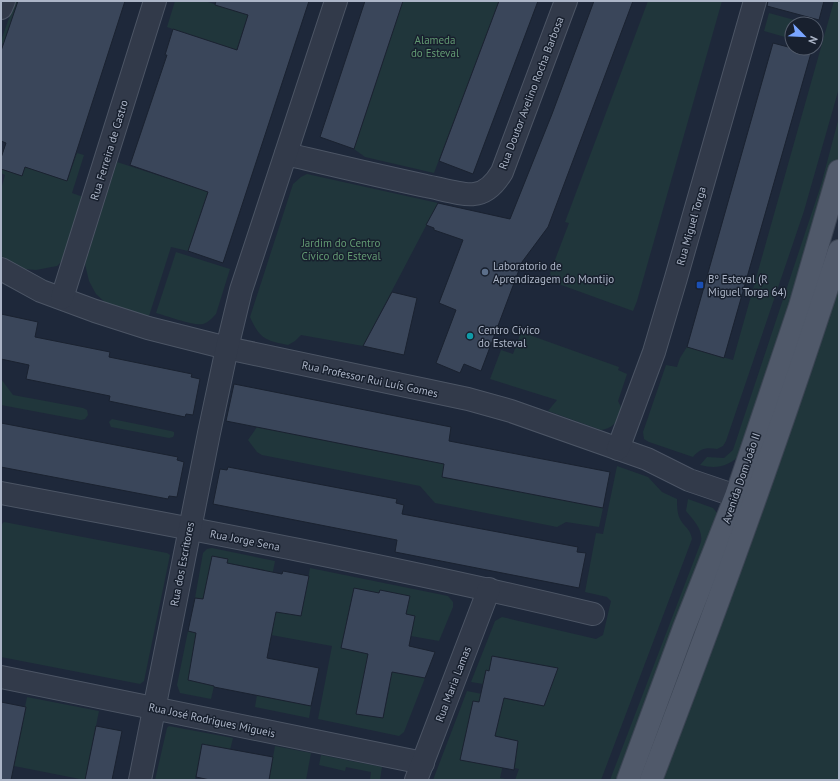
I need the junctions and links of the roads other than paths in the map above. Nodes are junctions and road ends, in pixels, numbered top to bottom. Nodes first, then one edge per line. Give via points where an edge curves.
1 (4, 1) edge
2 (155, 1) edge
3 (336, 1) edge
4 (566, 1) edge
5 (755, 1) edge
6 (1, 8) edge
7 (286, 154) junction
8 (839, 171) edge
9 (839, 251) edge
10 (1, 269) edge
11 (62, 298) junction
12 (227, 348) junction
13 (618, 449) junction
14 (1, 493) edge
15 (736, 496) junction
16 (189, 528) junction
17 (489, 589) junction
18 (593, 614) dead end
19 (1, 677) edge
20 (154, 708) junction
21 (420, 772) edge
22 (140, 780) edge
23 (628, 780) edge
24 (652, 780) edge

1 - 6 street
2 - 11 street, Rua Ferreira de Castro
3 - 7 street, Rua dos Escritores
4 - 7 street, Rua Doutor Avelino Rocha Barbosa via 502,172 487,189 475,194 455,192
5 - 13 street, Rua Miguel Torga via 654,352
7 - 12 street, Rua dos Escritores via 241,290
8 - 15 main road, Avenida Dom João II via 800,306
9 - 24 main road, Avenida Dom João II via 736,550
10 - 11 street, Rua Professor Rui Luís Gomes via 42,291
11 - 12 street, Rua Professor Rui Luís Gomes via 148,328
12 - 13 street, Rua Professor Rui Luís Gomes via 475,401
12 - 16 street, Rua dos Escritores
13 - 15 street, Rua Professor Rui Luís Gomes via 647,459 688,480
14 - 16 street, Rua Jorge Sena
15 - 23 main road, Avenida Dom João II
16 - 17 street, Rua Jorge Sena
16 - 20 street, Rua dos Escritores
17 - 18 street, Rua Jorge Sena
17 - 21 street, Rua Maria Lamas
19 - 20 street, Rua José Rodrigues Migueis
20 - 21 street, Rua José Rodrigues Migueis
20 - 22 street, Rua dos Escritores

